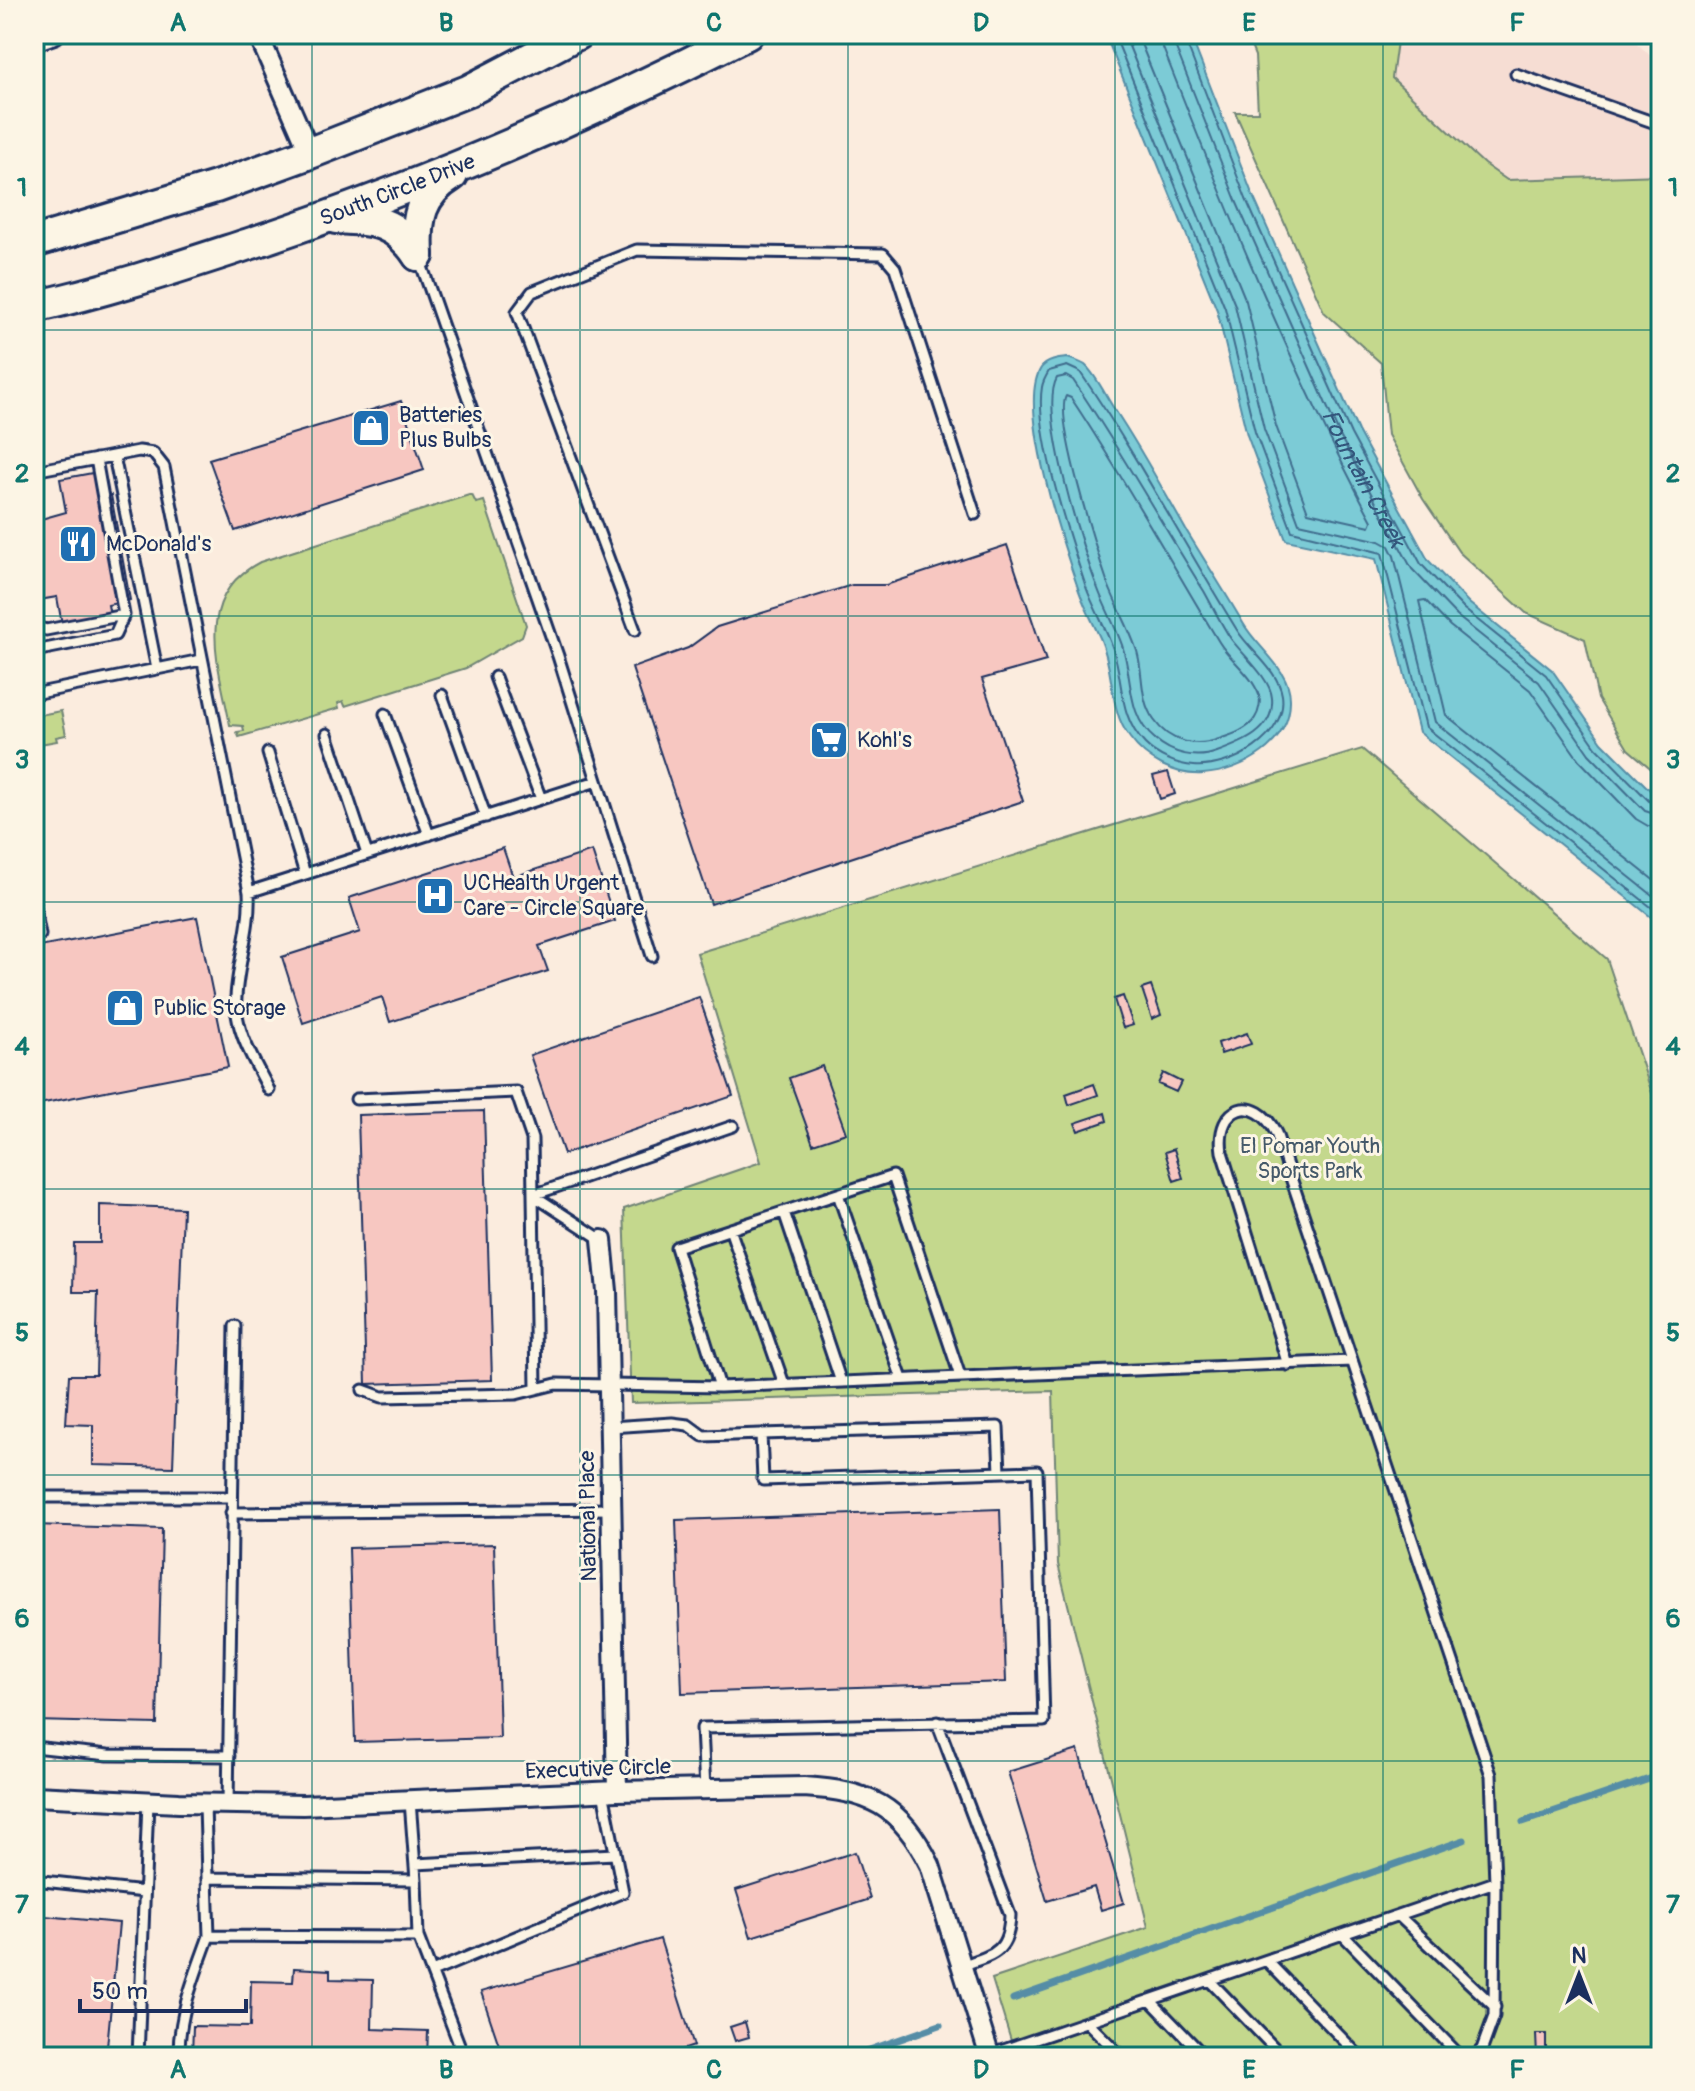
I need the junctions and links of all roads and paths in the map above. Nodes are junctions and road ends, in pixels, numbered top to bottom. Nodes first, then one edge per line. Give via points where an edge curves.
1 (52, 34) edge
2 (258, 34) edge
3 (577, 34) edge
4 (747, 34) edge
5 (34, 41) edge
6 (1516, 74) dead end
7 (1661, 125) edge
8 (310, 153) junction
9 (471, 163) junction
10 (326, 218) junction
11 (34, 242) edge
12 (418, 255) junction
13 (34, 307) edge
14 (114, 456) junction
15 (96, 459) junction
16 (34, 471) edge
17 (975, 514) dead end
18 (124, 615) junction
19 (34, 626) edge
20 (635, 630) dead end
21 (34, 647) edge
22 (201, 660) junction
23 (157, 669) junction
24 (495, 677) dead end
25 (34, 694) edge
26 (442, 695) dead end
27 (385, 714) dead end
28 (327, 734) dead end
29 (268, 753) dead end
30 (597, 781) junction
31 (541, 799) junction
32 (486, 817) junction
33 (429, 835) junction
34 (367, 854) junction
35 (305, 874) junction
36 (249, 892) junction
37 (34, 903) edge
38 (40, 935) dead end
39 (652, 956) dead end
40 (269, 1090) dead end
41 (356, 1099) dead end
42 (733, 1126) dead end
43 (838, 1194) junction
44 (533, 1195) junction
45 (784, 1212) junction
46 (730, 1229) junction
47 (602, 1240) joint
48 (235, 1326) dead end
49 (1352, 1361) junction
50 (1288, 1365) junction
51 (960, 1376) junction
52 (902, 1379) junction
53 (841, 1382) junction
54 (784, 1384) junction
55 (608, 1386) junction
56 (720, 1387) junction
57 (536, 1388) junction
58 (363, 1390) dead end
59 (610, 1427) junction
60 (761, 1434) junction
61 (1000, 1472) junction
62 (34, 1497) edge
63 (231, 1497) junction
64 (611, 1509) junction
65 (231, 1513) junction
66 (937, 1722) junction
67 (34, 1747) edge
68 (229, 1756) junction
69 (705, 1790) junction
70 (610, 1791) junction
71 (34, 1796) edge
72 (410, 1801) junction
73 (148, 1802) junction
74 (205, 1804) junction
75 (228, 1804) junction
76 (615, 1854) junction
77 (415, 1864) junction
78 (207, 1878) junction
79 (34, 1880) edge
80 (416, 1880) junction
81 (1495, 1882) junction
82 (144, 1892) junction
83 (1399, 1916) junction
84 (1343, 1935) junction
85 (209, 1936) junction
86 (418, 1937) junction
87 (1267, 1961) junction
88 (961, 1966) junction
89 (432, 1972) junction
90 (1209, 1980) junction
91 (1150, 2000) junction
92 (1495, 2007) junction
93 (1087, 2022) junction
94 (989, 2056) edge
95 (138, 2057) edge
96 (179, 2057) edge
97 (464, 2057) edge
98 (1122, 2057) edge
99 (1205, 2057) edge
100 (1283, 2057) edge
101 (1360, 2057) edge
102 (1461, 2057) edge
103 (1474, 2057) edge

1 - 5 street
2 - 8 street
3 - 8 main road via 468,91
4 - 9 main road, South Circle Drive
6 - 7 lane
8 - 11 main road
9 - 10 main road, South Circle Drive
9 - 12 main road via 441,181 423,206 417,222
10 - 12 main road via 394,228
10 - 13 main road, South Circle Drive via 163,273
12 - 30 lane
14 - 15 lane
14 - 22 lane via 153,453 164,467
14 - 23 lane
15 - 16 lane
15 - 18 lane
17 - 20 lane via 895,268 883,254 637,250 532,292 517,312
18 - 19 lane via 46,630
18 - 21 lane via 115,635
22 - 23 lane
22 - 36 lane
23 - 25 lane
24 - 31 lane
26 - 32 lane
27 - 33 lane
28 - 34 lane
29 - 35 lane
30 - 31 lane
30 - 39 lane
31 - 32 lane
32 - 33 lane
33 - 34 lane
34 - 35 lane
35 - 36 lane
36 - 40 lane via 235,999 240,1029
37 - 38 lane
41 - 44 lane via 516,1092 532,1139
42 - 44 lane
43 - 45 lane
43 - 51 lane via 893,1176
43 - 52 lane
44 - 47 lane
44 - 57 lane
45 - 46 lane
45 - 53 lane
46 - 54 lane
46 - 56 lane via 676,1247
47 - 55 street, National Place
48 - 63 lane
49 - 50 lane
49 - 50 lane via 1276,1133 1260,1114 1237,1111 1222,1127 1222,1152
49 - 81 lane via 1491,1775
50 - 51 lane
51 - 52 lane
52 - 53 lane
53 - 54 lane
54 - 56 lane
55 - 56 lane
55 - 57 lane
55 - 59 street, National Place
57 - 58 lane via 516,1394 382,1397
59 - 60 lane via 672,1423 688,1425 703,1436
59 - 64 street, National Place
60 - 61 lane via 998,1427
60 - 61 lane via 763,1480
61 - 66 lane via 1037,1471 1044,1721
62 - 63 lane
63 - 65 lane
64 - 65 lane
64 - 70 street, National Place
65 - 68 lane
66 - 69 lane via 702,1728
66 - 88 lane via 1010,1915 1006,1943 995,1954
67 - 68 lane via 108,1755
68 - 75 lane
69 - 70 street, Executive Circle
69 - 88 street, Executive Circle via 834,1789 874,1801 906,1823 930,1865
70 - 72 street, Executive Circle
70 - 76 lane
71 - 73 street, Executive Circle
72 - 75 street, Executive Circle
72 - 77 lane
73 - 74 street, Executive Circle
73 - 82 lane
74 - 75 street, Executive Circle
74 - 78 lane
76 - 77 lane
76 - 89 lane via 623,1892
77 - 80 lane
78 - 80 lane
78 - 85 lane
79 - 82 lane
80 - 86 lane
81 - 83 lane
81 - 92 lane
82 - 95 lane
83 - 84 lane
83 - 92 lane
84 - 87 lane
84 - 102 lane
85 - 86 lane
85 - 96 lane via 187,1998
86 - 89 lane
87 - 90 lane
87 - 101 lane
88 - 94 street, Executive Circle
89 - 97 lane
90 - 91 lane
90 - 100 lane
91 - 93 lane
91 - 99 lane
92 - 103 lane via 1482,2049
93 - 94 lane
93 - 98 lane

